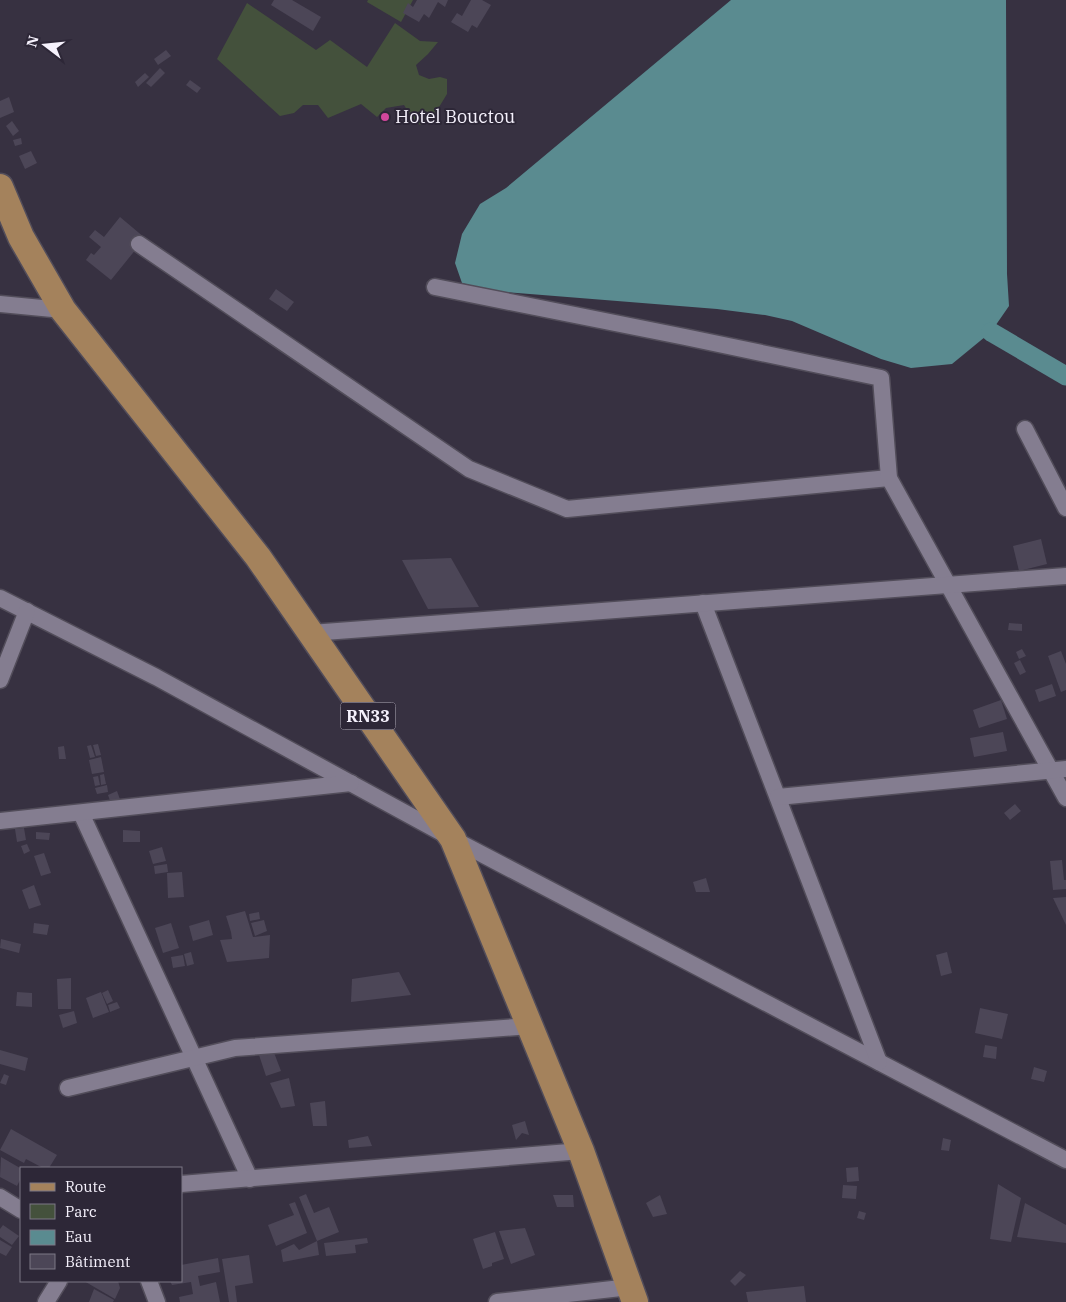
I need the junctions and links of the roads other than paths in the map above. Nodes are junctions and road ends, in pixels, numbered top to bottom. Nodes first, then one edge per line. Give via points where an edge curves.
1 (0, 187) edge
2 (140, 244) dead end
3 (435, 287) dead end
4 (0, 304) edge
5 (63, 310) junction
6 (1025, 429) dead end
7 (889, 478) junction
8 (1066, 508) edge
9 (1066, 576) edge
10 (948, 585) junction
11 (0, 598) edge
12 (703, 603) junction
13 (27, 611) junction
14 (311, 633) junction
15 (0, 680) edge
16 (1059, 770) edge
17 (351, 784) junction
18 (778, 797) junction
19 (1066, 798) edge
20 (81, 812) junction
21 (0, 821) edge
22 (453, 839) junction
23 (530, 1026) junction
24 (194, 1058) junction
25 (879, 1062) junction
26 (68, 1088) dead end
27 (581, 1151) junction
28 (1066, 1160) edge
29 (250, 1178) junction
30 (182, 1184) edge
31 (0, 1197) edge
32 (20, 1209) edge
33 (58, 1282) edge
34 (149, 1282) edge
35 (633, 1295) edge
36 (46, 1302) edge
37 (157, 1302) edge
38 (497, 1302) edge

1 - 5 main road, RN33 via 21,237
2 - 7 street via 469,469 567,510
3 - 7 street via 881,378
4 - 5 street
5 - 14 main road, RN33 via 258,556
6 - 8 street
7 - 10 street
9 - 10 street
10 - 12 street
10 - 16 street
11 - 13 street
12 - 14 street
12 - 18 street
13 - 15 street
13 - 17 street via 156,677
14 - 22 main road, RN33
16 - 18 street
16 - 19 street
17 - 20 street
17 - 22 street
18 - 25 street
20 - 21 street
20 - 24 street
22 - 23 main road, RN33
22 - 25 street
23 - 24 street via 235,1048
23 - 27 main road, RN33
24 - 26 street
24 - 29 street
25 - 28 street
27 - 29 street
27 - 35 main road, RN33
29 - 30 street
31 - 32 street
33 - 36 street
34 - 37 street
35 - 38 street

